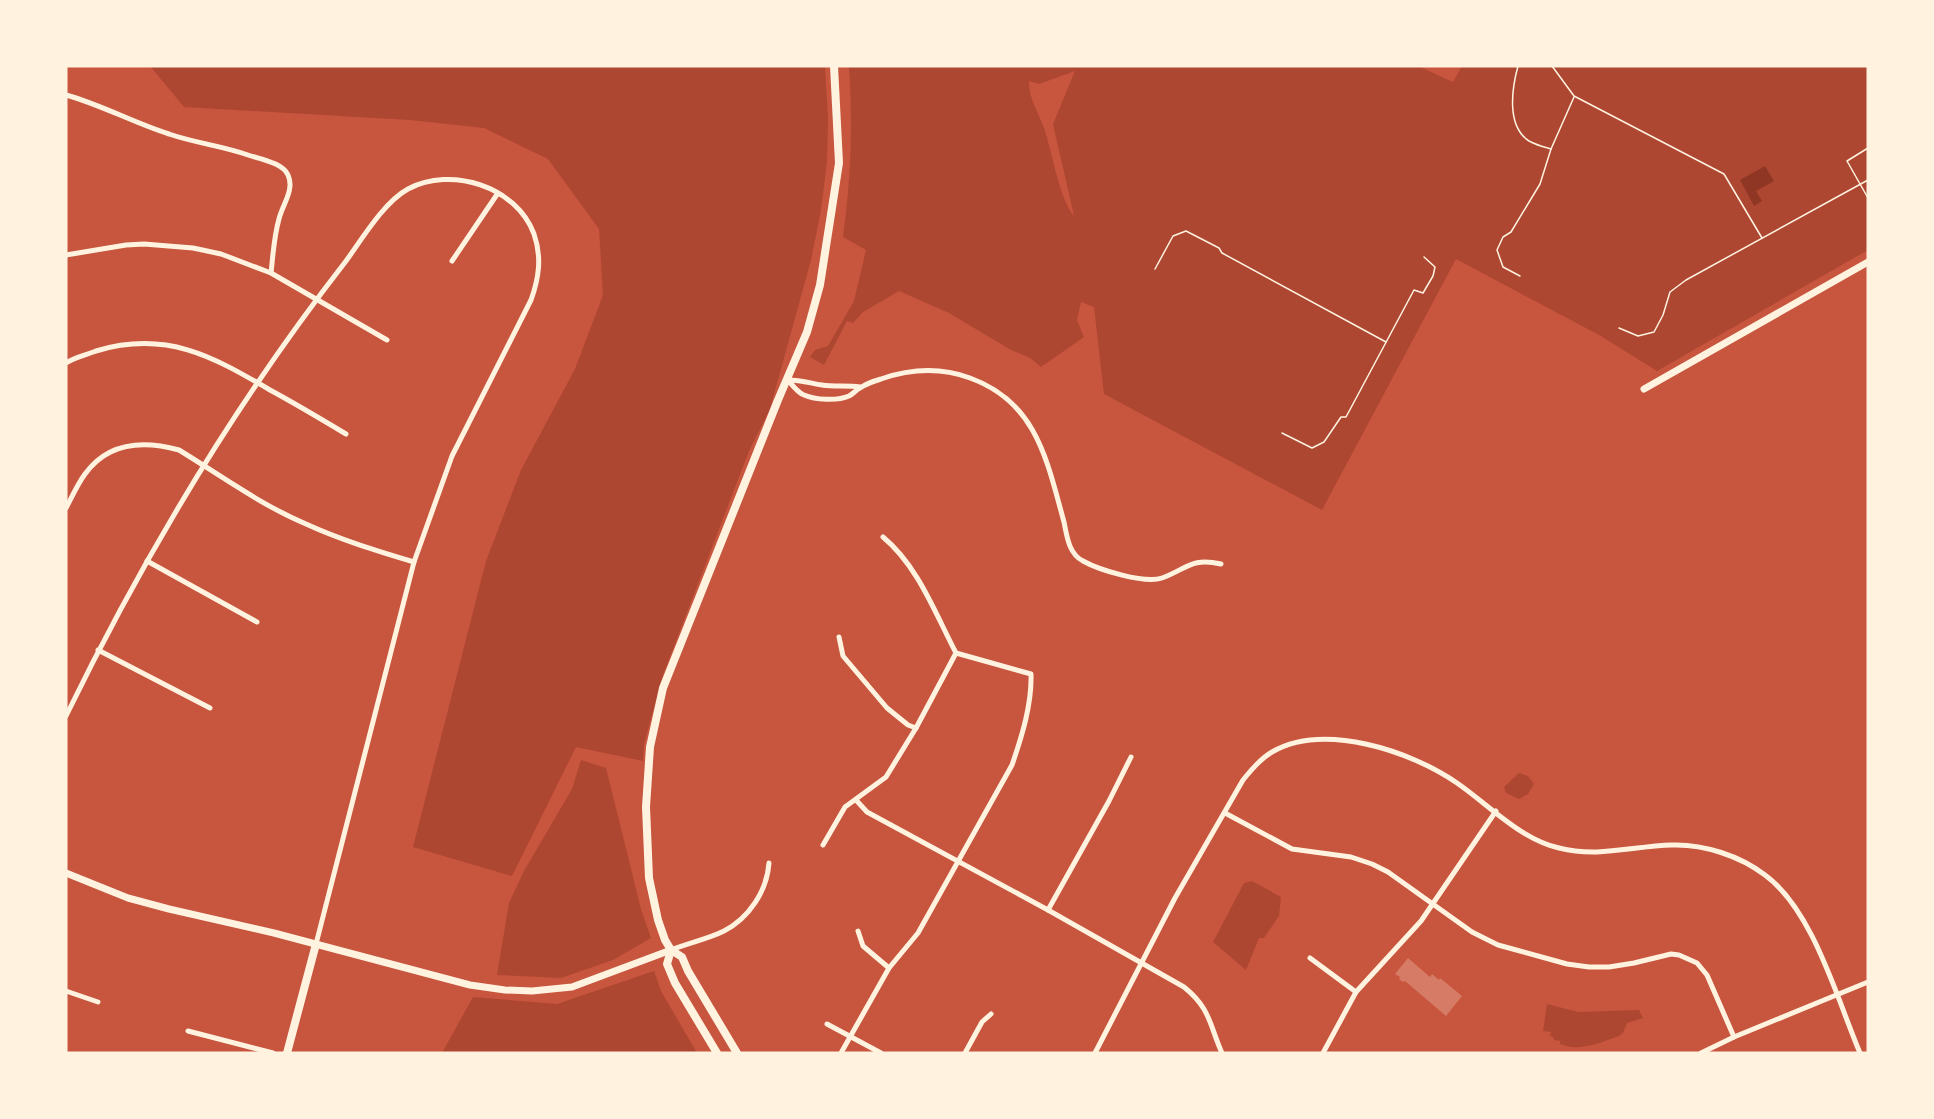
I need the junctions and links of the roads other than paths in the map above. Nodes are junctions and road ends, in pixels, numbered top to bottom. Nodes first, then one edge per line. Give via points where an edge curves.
1 (834, 66) edge
2 (66, 95) edge
3 (498, 193) junction
4 (66, 255) edge
5 (452, 261) dead end
6 (1868, 262) edge
7 (271, 273) junction
8 (316, 300) junction
9 (387, 340) dead end
10 (66, 363) edge
11 (788, 380) junction
12 (259, 383) junction
13 (860, 387) junction
14 (1644, 389) dead end
15 (346, 434) dead end
16 (204, 465) junction
17 (66, 508) edge
18 (883, 537) dead end
19 (147, 561) junction
20 (414, 562) junction
21 (1221, 564) dead end
22 (257, 621) dead end
23 (839, 637) dead end
24 (98, 650) junction
25 (956, 653) junction
26 (210, 708) dead end
27 (66, 716) edge
28 (916, 728) junction
29 (1131, 757) dead end
30 (856, 800) junction
31 (1496, 812) junction
32 (1225, 813) junction
33 (823, 845) dead end
34 (957, 861) junction
35 (769, 863) dead end
36 (66, 873) edge
37 (1433, 905) junction
38 (1048, 910) junction
39 (858, 931) dead end
40 (316, 944) junction
41 (671, 950) junction
42 (1310, 958) dead end
43 (1141, 962) junction
44 (889, 968) junction
45 (1868, 982) edge
46 (66, 990) edge
47 (1356, 992) junction
48 (1837, 994) junction
49 (98, 1002) dead end
50 (991, 1014) dead end
51 (827, 1023) dead end
52 (188, 1031) dead end
53 (849, 1037) junction
54 (1734, 1037) junction
55 (273, 1053) edge
56 (287, 1053) edge
57 (717, 1053) edge
58 (737, 1053) edge
59 (841, 1053) edge
60 (881, 1053) edge
61 (964, 1053) edge
62 (1095, 1053) edge
63 (1222, 1053) edge
64 (1323, 1053) edge
65 (1701, 1053) edge
66 (1860, 1053) edge

1 - 11 main road via 839,163 835,194 820,285
2 - 7 street via 178,138 278,165 288,173 289,193 278,219
3 - 5 street
3 - 8 street via 476,183 453,179 429,181 407,190 390,204
3 - 20 street via 517,208 533,232 539,258 538,282 452,456
4 - 7 street via 126,244 173,246 221,254
6 - 14 street
7 - 8 street
8 - 9 street
8 - 12 street
10 - 12 street via 112,346 164,345 203,354
11 - 13 street
11 - 13 street via 803,395 826,399 849,396
11 - 41 main road via 663,688 650,747 645,807 649,878 658,920
12 - 15 street
12 - 16 street
13 - 21 street via 898,374 935,370 969,378 1000,394 1039,438 1071,550 1082,561 1143,580 1161,578 1202,561
16 - 17 street via 179,450 161,445 137,444 109,452 85,474
16 - 19 street
16 - 20 street via 304,524
18 - 25 street via 910,565
19 - 22 street
19 - 24 street
20 - 40 street
23 - 28 street via 843,656 887,708
24 - 26 street
24 - 27 street
25 - 28 street
25 - 34 street via 1031,674 1031,689 1012,765
28 - 30 street via 886,777
29 - 38 street
30 - 33 street via 844,807
30 - 34 street via 867,812
31 - 32 street via 1431,767 1392,752 1339,740 1311,739 1271,752 1251,769
31 - 37 street
31 - 48 street via 1528,835 1557,848 1609,853 1672,845 1701,847 1731,856 1765,874 1804,918
32 - 37 street via 1292,849 1352,857 1372,864
32 - 43 street
34 - 38 street
34 - 44 street via 918,933
35 - 41 street via 768,879 755,904 738,923
36 - 40 street via 128,898
37 - 47 street
37 - 54 street via 1498,945 1567,964 1609,967 1679,955 1697,963 1707,975
38 - 43 street
39 - 44 street via 863,946
40 - 41 street via 470,985 532,991 572,987
40 - 56 main road
41 - 57 main road via 667,964 675,983
41 - 58 main road via 682,957
42 - 47 street
43 - 62 street
43 - 63 street via 1194,995 1207,1010
44 - 53 street
45 - 48 street
46 - 49 street
47 - 64 street
48 - 54 street
48 - 66 street
50 - 61 street
51 - 53 street
52 - 55 street
53 - 59 street
53 - 60 street
54 - 65 street

